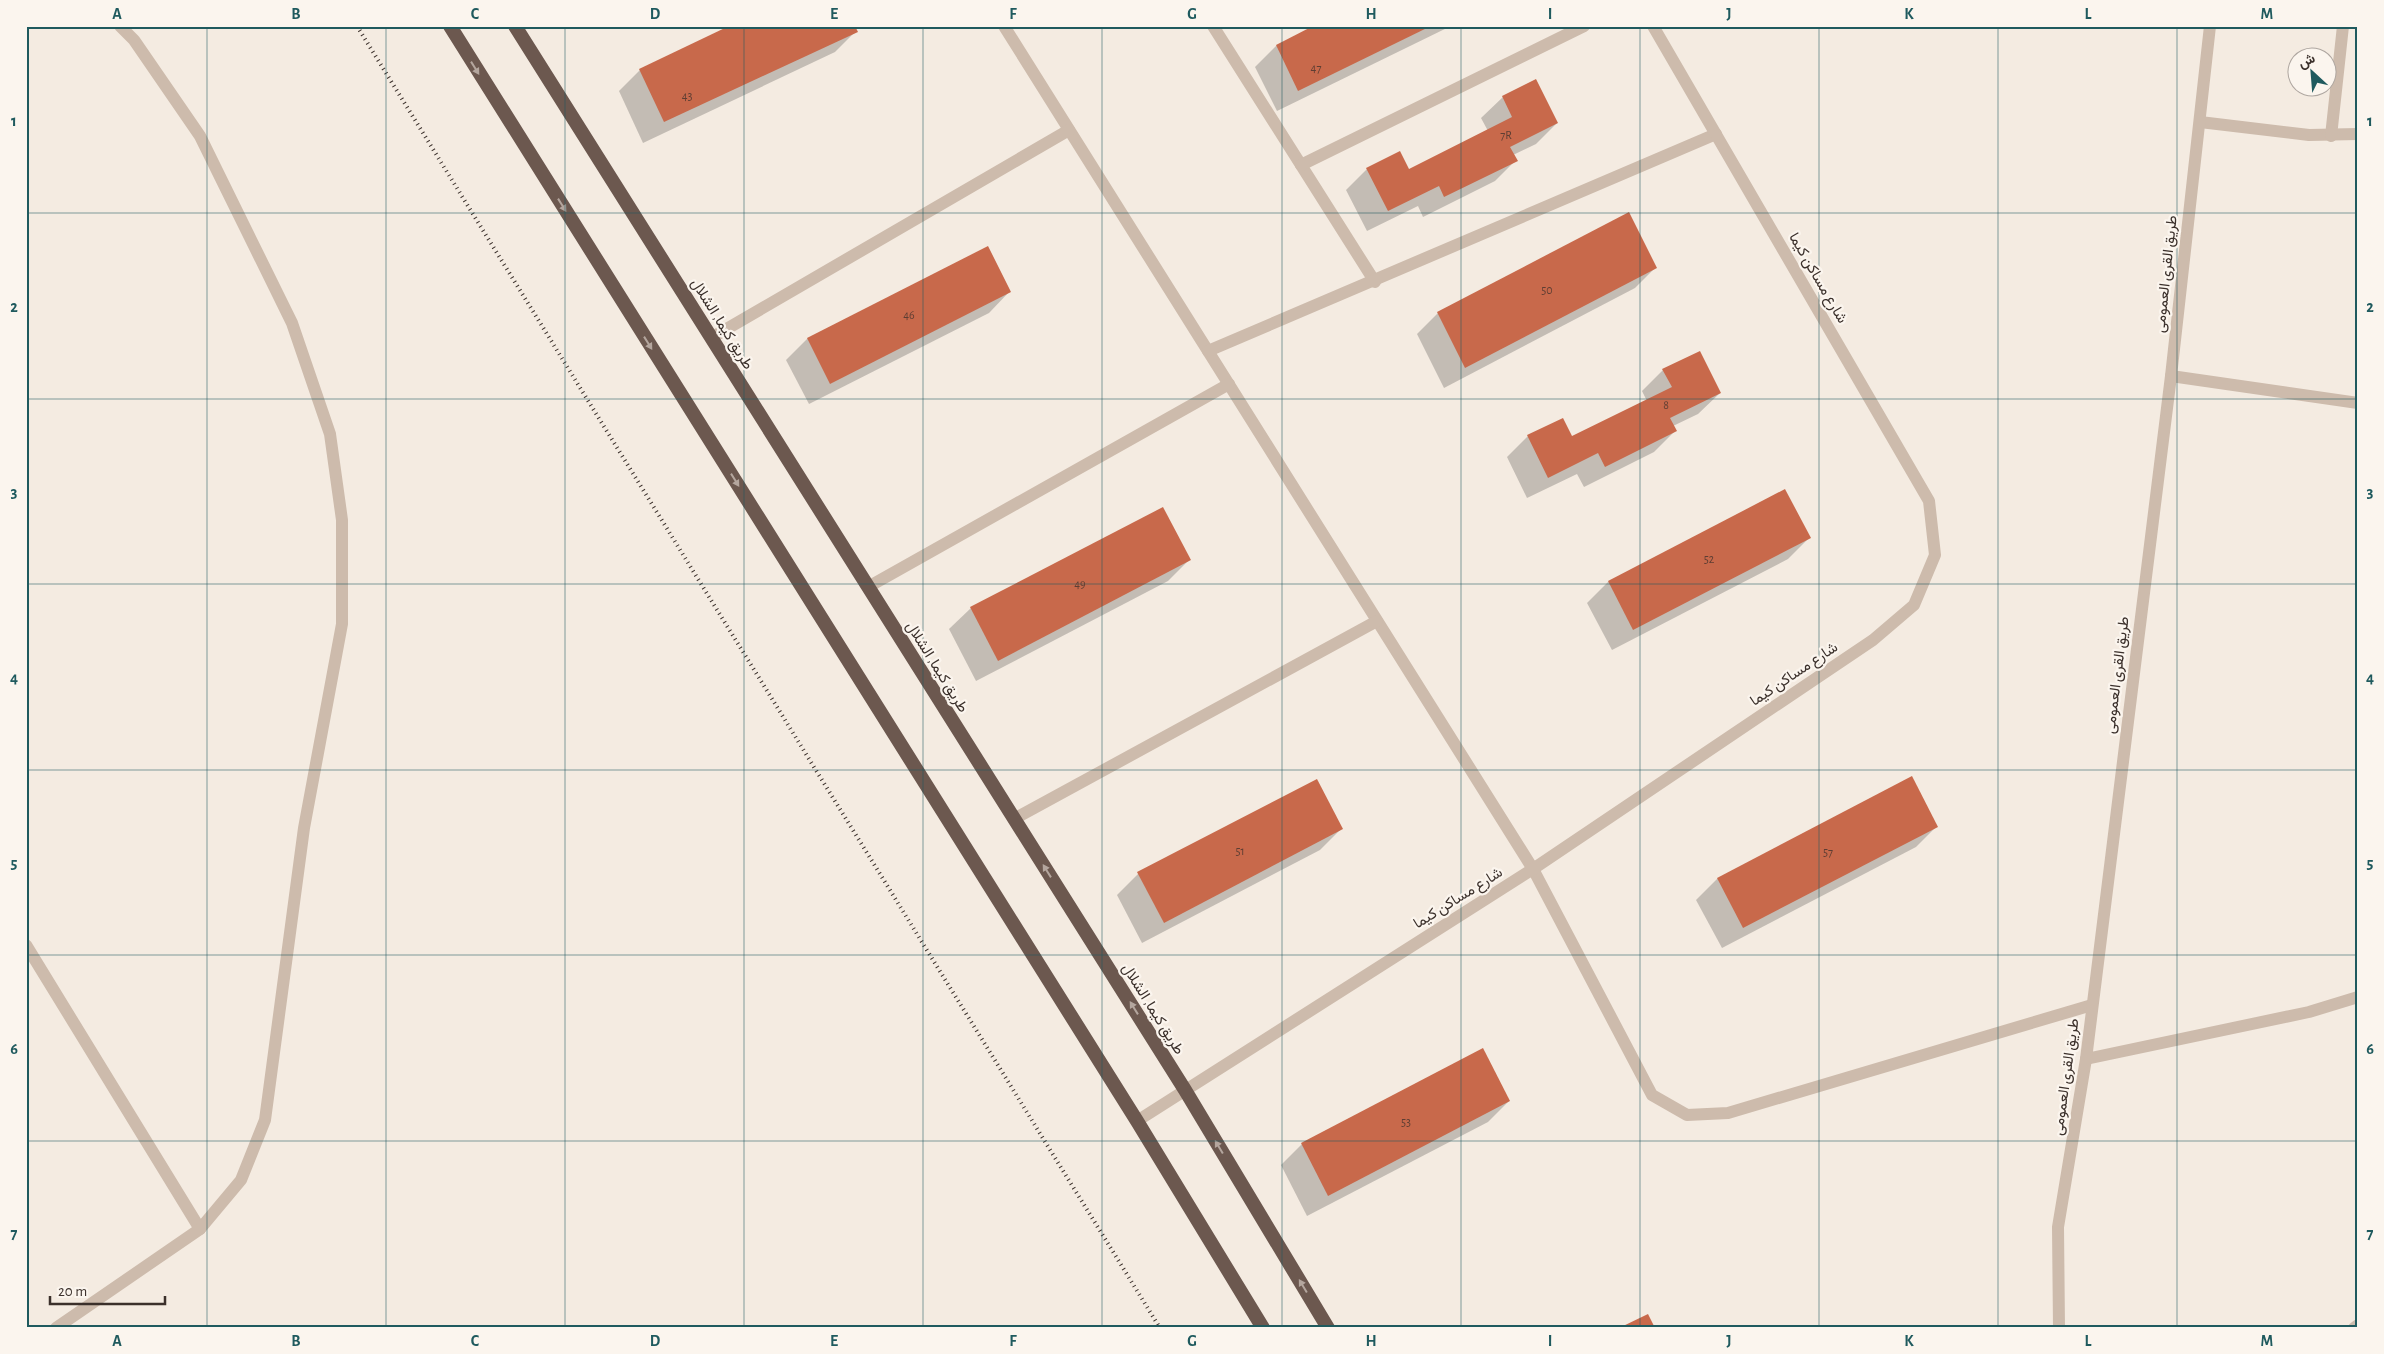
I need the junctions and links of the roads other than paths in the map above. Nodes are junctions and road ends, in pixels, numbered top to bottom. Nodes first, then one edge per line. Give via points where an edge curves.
1 (120, 26) edge
2 (450, 26) edge
3 (515, 26) edge
4 (1004, 26) edge
5 (1584, 26) edge
6 (1653, 26) edge
7 (2210, 26) edge
8 (2343, 26) edge
9 (1217, 27) edge
10 (2200, 122) junction
11 (1069, 130) junction
12 (1716, 134) junction
13 (2358, 134) edge
14 (2331, 136) junction
15 (1301, 164) junction
16 (1375, 282) junction
17 (711, 338) junction
18 (1208, 351) junction
19 (2177, 376) junction
20 (1229, 384) junction
21 (2358, 404) edge
22 (868, 587) junction
23 (1377, 620) junction
24 (1014, 819) junction
25 (1533, 869) junction
26 (26, 945) edge
27 (2358, 997) edge
28 (2092, 1005) junction
29 (2086, 1059) junction
30 (1185, 1090) junction
31 (1137, 1121) junction
32 (200, 1229) junction
33 (2358, 1325) edge
34 (56, 1328) edge
35 (1262, 1328) edge
36 (1328, 1328) edge
37 (2059, 1328) edge
38 (2354, 1328) edge

1 - 32 street via 134,40 200,136 292,323 330,434 342,520 342,624 304,828 265,1120 241,1180
2 -> 31 highway
3 - 17 highway, طريق كيما, الشلال
4 - 11 street
5 - 15 street
6 - 12 street, شارع مساكن كيما
7 - 10 street, طريق القرى العمومى
8 - 14 street
9 - 15 street
10 - 14 street
10 - 19 street, طريق القرى العمومى
11 - 17 street
11 - 18 street
12 - 16 street
12 - 25 street, شارع مساكن كيما via 1929,501 1934,555 1914,605 1873,640
13 - 14 street
15 - 16 street
16 - 18 street
17 - 22 highway, طريق كيما, الشلال
18 - 20 street
19 - 21 street
19 - 28 street, طريق القرى العمومى
20 - 22 street
20 - 23 street
22 - 24 highway, طريق كيما, الشلال
23 - 24 street
23 - 25 street
30 -> 24 highway, طريق كيما, الشلال
25 - 28 street via 1652,1095 1687,1116 1728,1113
25 - 30 street, شارع مساكن كيما
26 - 32 street
27 - 29 street via 2309,1012
28 - 29 street, طريق القرى العمومى
29 - 37 street, طريق القرى العمومى via 2058,1227
30 - 31 street, شارع مساكن كيما
36 -> 30 highway, طريق كيما, الشلال
31 - 35 highway
32 - 34 street
33 - 38 street

